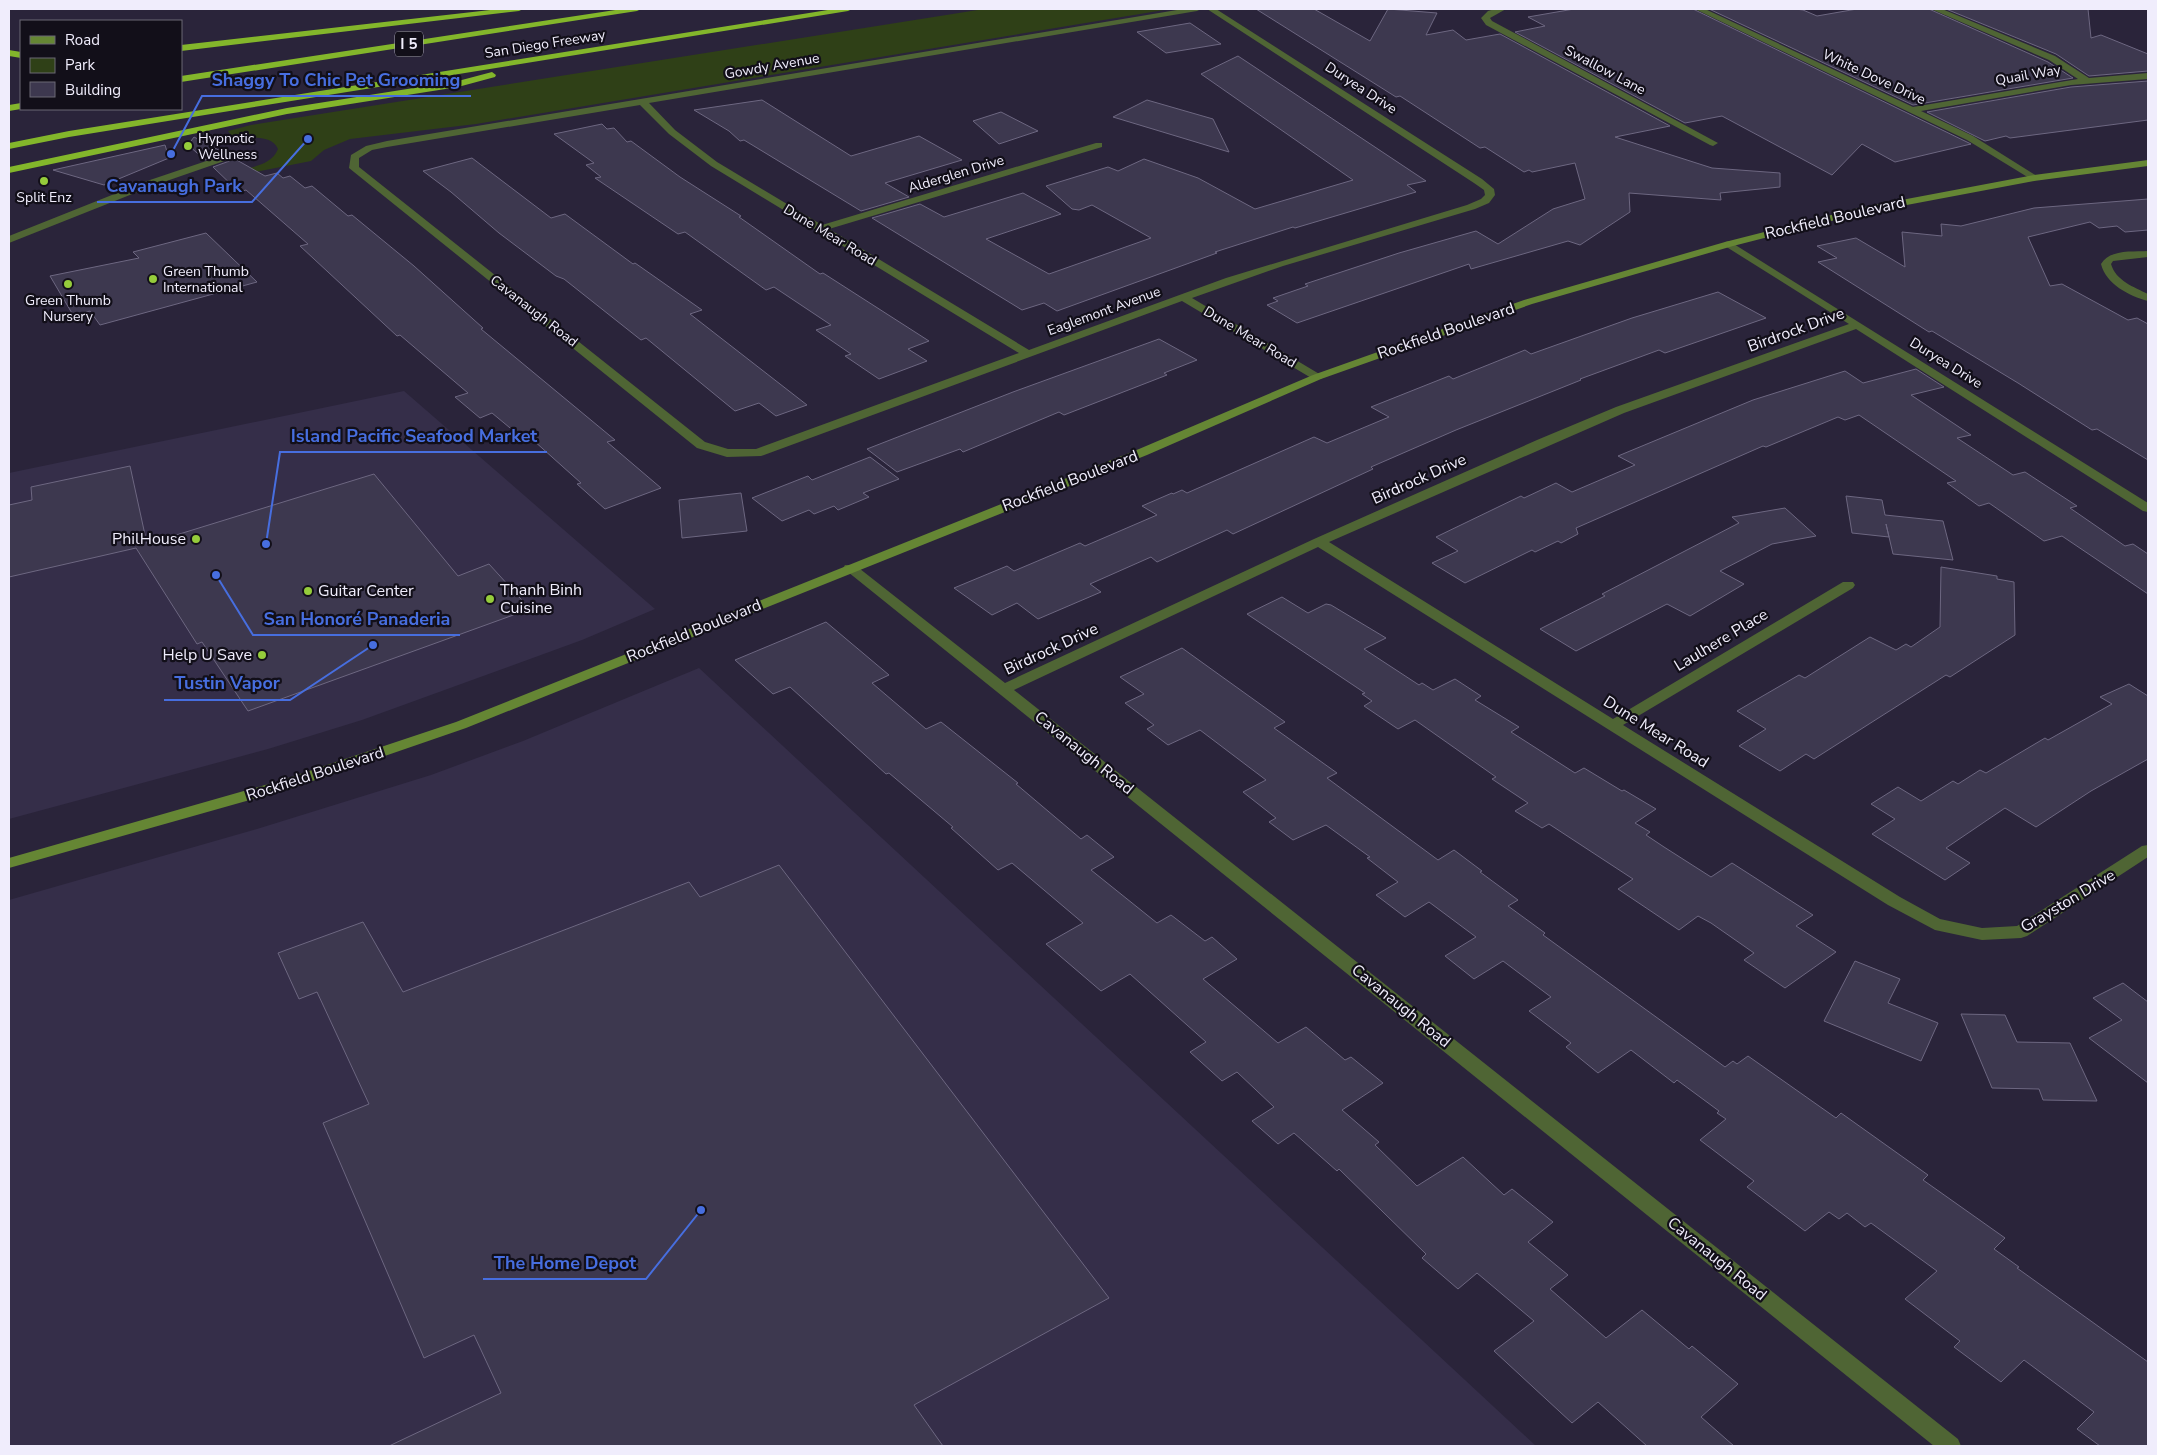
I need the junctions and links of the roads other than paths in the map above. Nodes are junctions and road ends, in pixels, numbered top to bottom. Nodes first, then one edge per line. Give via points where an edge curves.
1 (519, 9) edge
2 (637, 9) edge
3 (848, 9) edge
4 (1197, 9) edge
5 (1211, 9) edge
6 (1502, 9) edge
7 (1699, 9) edge
8 (1935, 9) edge
9 (182, 48) edge
10 (576, 52) junction
11 (2148, 76) edge
12 (182, 79) edge
13 (2088, 80) junction
14 (643, 102) junction
15 (1914, 110) junction
16 (1713, 143) dead end
17 (1099, 145) dead end
18 (9, 146) edge
19 (230, 156) dead end
20 (354, 157) joint
21 (2148, 163) edge
22 (9, 170) edge
23 (2034, 178) junction
24 (1490, 195) joint
25 (820, 229) junction
26 (9, 240) edge
27 (1729, 244) junction
28 (2148, 254) edge
29 (1183, 298) junction
30 (2148, 298) edge
31 (1857, 325) junction
32 (1028, 354) junction
33 (1317, 377) junction
34 (727, 453) joint
35 (2148, 508) edge
36 (1319, 542) junction
37 (850, 568) junction
38 (1848, 585) dead end
39 (1004, 689) junction
40 (1613, 725) junction
41 (2148, 850) edge
42 (9, 863) edge
43 (1982, 934) joint
44 (1950, 1446) edge

1 - 9 highway
2 - 12 highway, San Diego Freeway / I 5
3 - 10 highway, San Diego Freeway / I 5
4 - 14 street, Gowdy Avenue
5 - 24 street, Duryea Drive via 1478,181 1489,189
6 - 16 street, Swallow Lane via 1485,18 1497,28
7 - 15 street, White Dove Drive
8 - 13 street via 2052,58
10 - 18 highway, San Diego Freeway / I 5
10 - 22 highway via 458,84 287,111
11 - 13 street, Quail Way
13 - 15 street, Quail Way
14 - 20 street, Gowdy Avenue via 387,144 369,148
14 - 25 street, Dune Mear Road via 672,132 702,156
15 - 23 street, White Dove Drive via 1970,138
17 - 25 street, Alderglen Drive
19 - 26 street via 150,183
20 - 34 street, Cavanaugh Road via 354,168 364,177 701,445
21 - 23 main road, Rockfield Boulevard
23 - 27 main road, Rockfield Boulevard via 1897,202
24 - 29 street, Eaglemont Avenue via 1471,207 1279,264
25 - 32 street, Dune Mear Road
27 - 31 street, Duryea Drive
27 - 33 main road, Rockfield Boulevard via 1528,302
28 - 30 street via 2118,256 2106,264 2114,278
29 - 32 street, Eaglemont Avenue
29 - 33 street, Dune Mear Road
31 - 35 street, Duryea Drive
31 - 36 street, Birdrock Drive via 1611,414
32 - 34 street, Eaglemont Avenue via 757,453
33 - 37 main road, Rockfield Boulevard via 1143,452
36 - 39 street, Birdrock Drive
36 - 40 street, Dune Mear Road
37 - 39 street, Cavanaugh Road
37 - 42 main road, Rockfield Boulevard via 461,725 284,785
38 - 40 street, Laulhere Place
39 - 44 street, Cavanaugh Road
40 - 43 street, Dune Mear Road via 1894,901 1935,924
41 - 43 street, Grayston Drive via 2021,932

